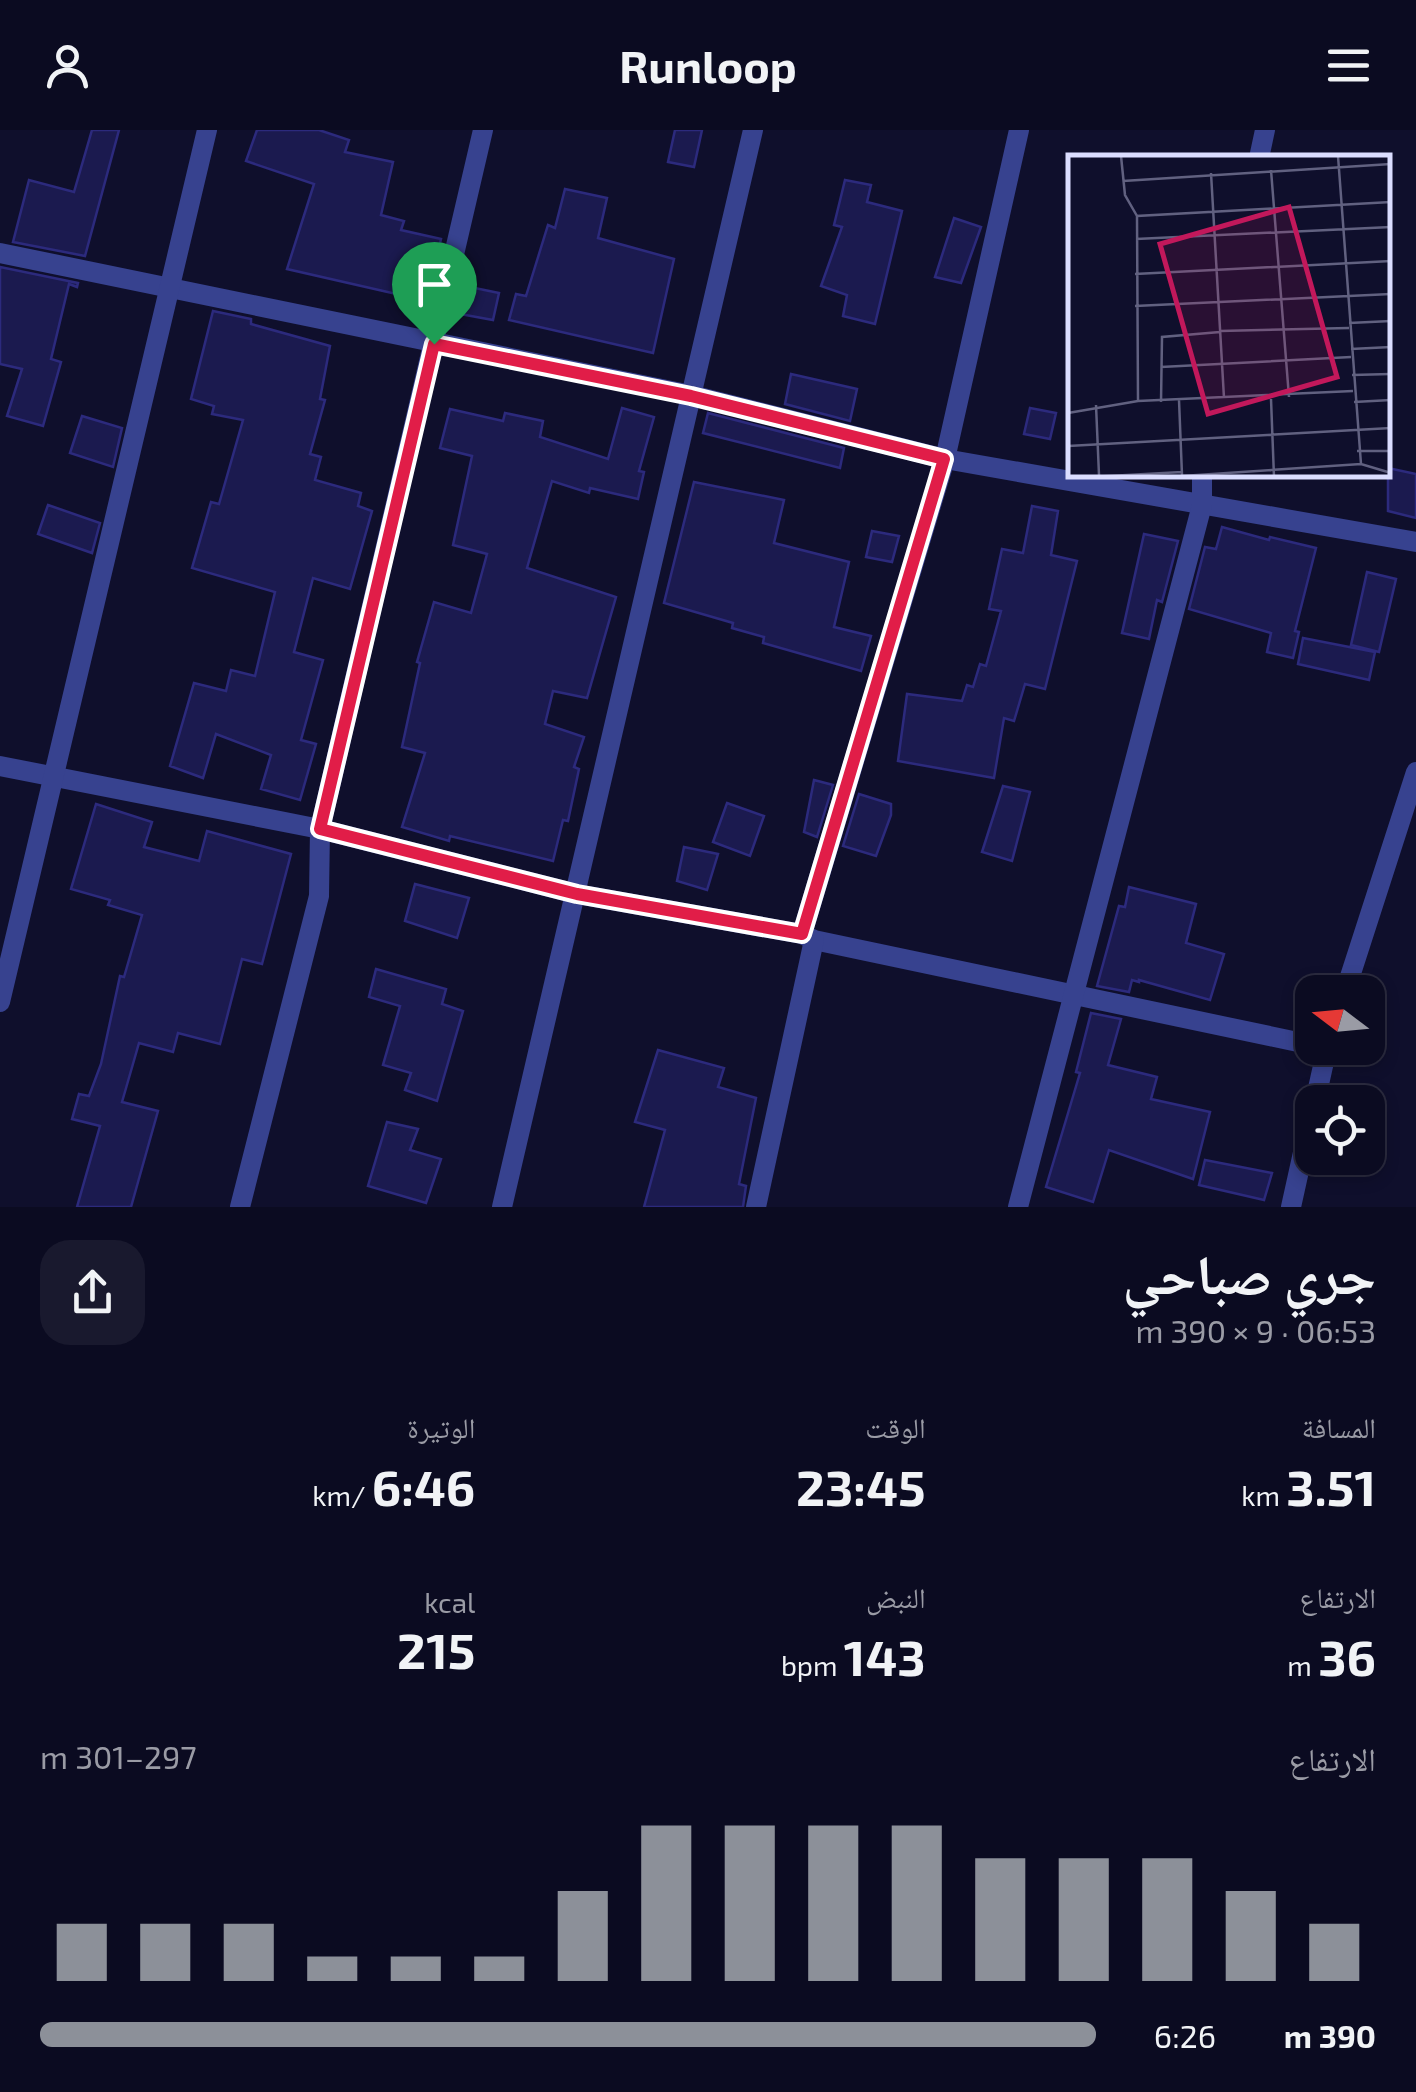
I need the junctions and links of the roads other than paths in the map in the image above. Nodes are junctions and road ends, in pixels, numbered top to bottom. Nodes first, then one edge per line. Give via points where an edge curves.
1 (207, 130) edge
2 (482, 130) edge
3 (753, 130) edge
4 (1019, 130) edge
5 (1265, 130) edge
6 (1260, 155) edge
7 (0, 254) edge
8 (170, 288) junction
9 (434, 344) junction
10 (691, 396) junction
11 (944, 459) junction
12 (1202, 478) edge
13 (1202, 505) junction
14 (1416, 542) edge
15 (0, 766) edge
16 (1416, 772) edge
17 (56, 776) junction
18 (320, 829) junction
19 (577, 894) junction
20 (808, 937) junction
21 (1350, 975) edge
22 (1074, 996) junction
23 (0, 1002) edge
24 (1295, 1042) edge
25 (1297, 1175) edge
26 (240, 1207) edge
27 (502, 1207) edge
28 (756, 1207) edge
29 (1018, 1207) edge
30 (1290, 1207) edge

1 - 8 street
2 - 9 street
3 - 10 street
4 - 11 street
5 - 6 street
7 - 8 street
8 - 9 street
8 - 17 street
9 - 10 street
9 - 18 street
10 - 11 street
10 - 19 street
11 - 13 street
11 - 20 street
12 - 13 street
13 - 14 street
13 - 22 street
15 - 17 street
16 - 21 street
17 - 18 street
17 - 23 street
18 - 19 street
18 - 26 street via 319,896
19 - 20 street
19 - 27 street
20 - 22 street
20 - 28 street
22 - 24 street
22 - 29 street
25 - 30 street

